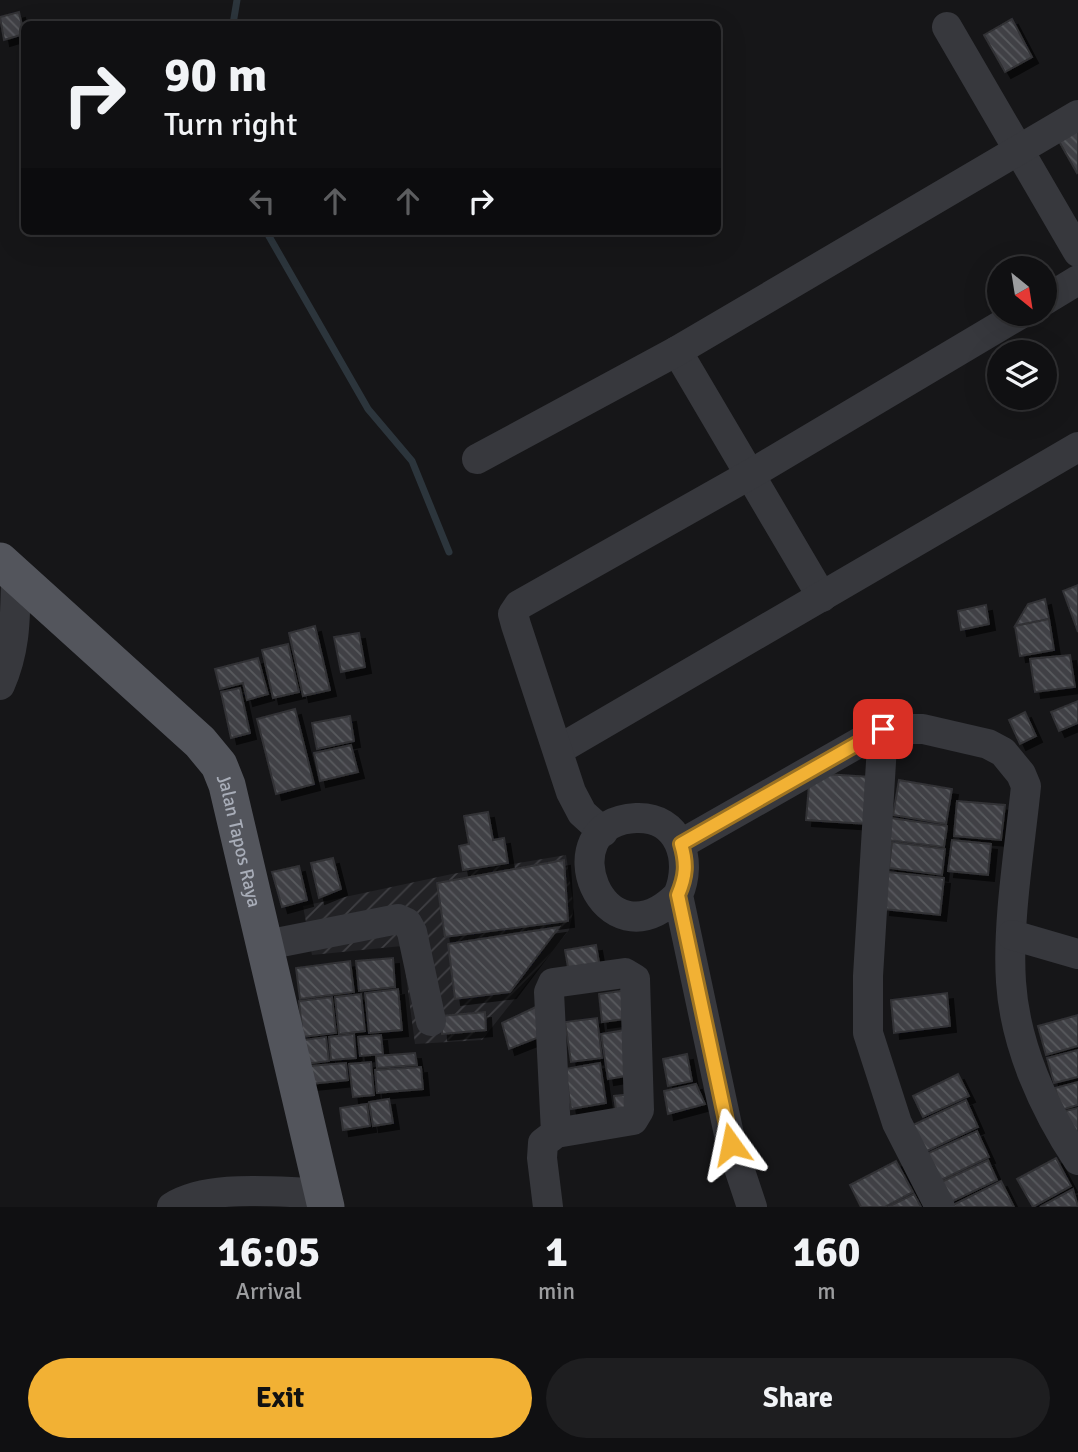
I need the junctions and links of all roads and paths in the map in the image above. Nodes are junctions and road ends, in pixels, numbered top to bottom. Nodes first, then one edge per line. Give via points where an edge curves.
1 (947, 27) dead end
2 (1078, 115) edge
3 (1018, 150) junction
4 (1078, 253) edge
5 (1078, 280) edge
6 (1057, 293) edge
7 (1001, 326) edge
8 (677, 351) junction
9 (1078, 447) edge
10 (477, 459) dead end
11 (751, 474) junction
12 (8, 570) edge
13 (822, 597) junction
14 (0, 685) edge
15 (883, 729) junction
16 (558, 750) junction
17 (603, 832) junction
18 (681, 844) junction
19 (678, 895) junction
20 (1012, 935) junction
21 (266, 945) junction
22 (1078, 954) edge
23 (430, 1021) dead end
24 (556, 1133) junction
25 (1078, 1160) edge
26 (325, 1200) edge
27 (172, 1207) edge
28 (548, 1207) edge
29 (752, 1207) edge
30 (940, 1207) edge

1 - 3 street
2 - 3 street
3 - 4 street
3 - 8 street
5 - 6 street
7 - 11 street
8 - 10 street
8 - 11 street
9 - 13 street
11 - 13 street
11 - 16 street via 519,605 513,614
12 - 14 street via 15,638
12 - 21 main road, Jalan Tapos Raya via 200,742 219,765
13 - 16 street
15 - 18 street
15 - 20 street via 923,729 988,744 1003,752 1021,774 1026,786
15 - 30 street via 868,1032 897,1123
16 - 17 street via 577,802
17 - 18 street via 613,824 639,818 664,825
17 - 19 street via 592,851 589,873 596,893 612,909 633,915 654,913
18 - 19 street via 685,879
19 - 29 street via 731,1144
20 - 22 street
20 - 25 street via 1011,983 1034,1076 1057,1128
21 - 23 street via 398,919 407,923
21 - 26 main road, Jalan Tapos Raya
24 - 24 street via 552,983 625,973 635,979 638,1003 639,1110 633,1119
24 - 28 street via 543,1143 541,1158
26 - 27 street via 208,1194

